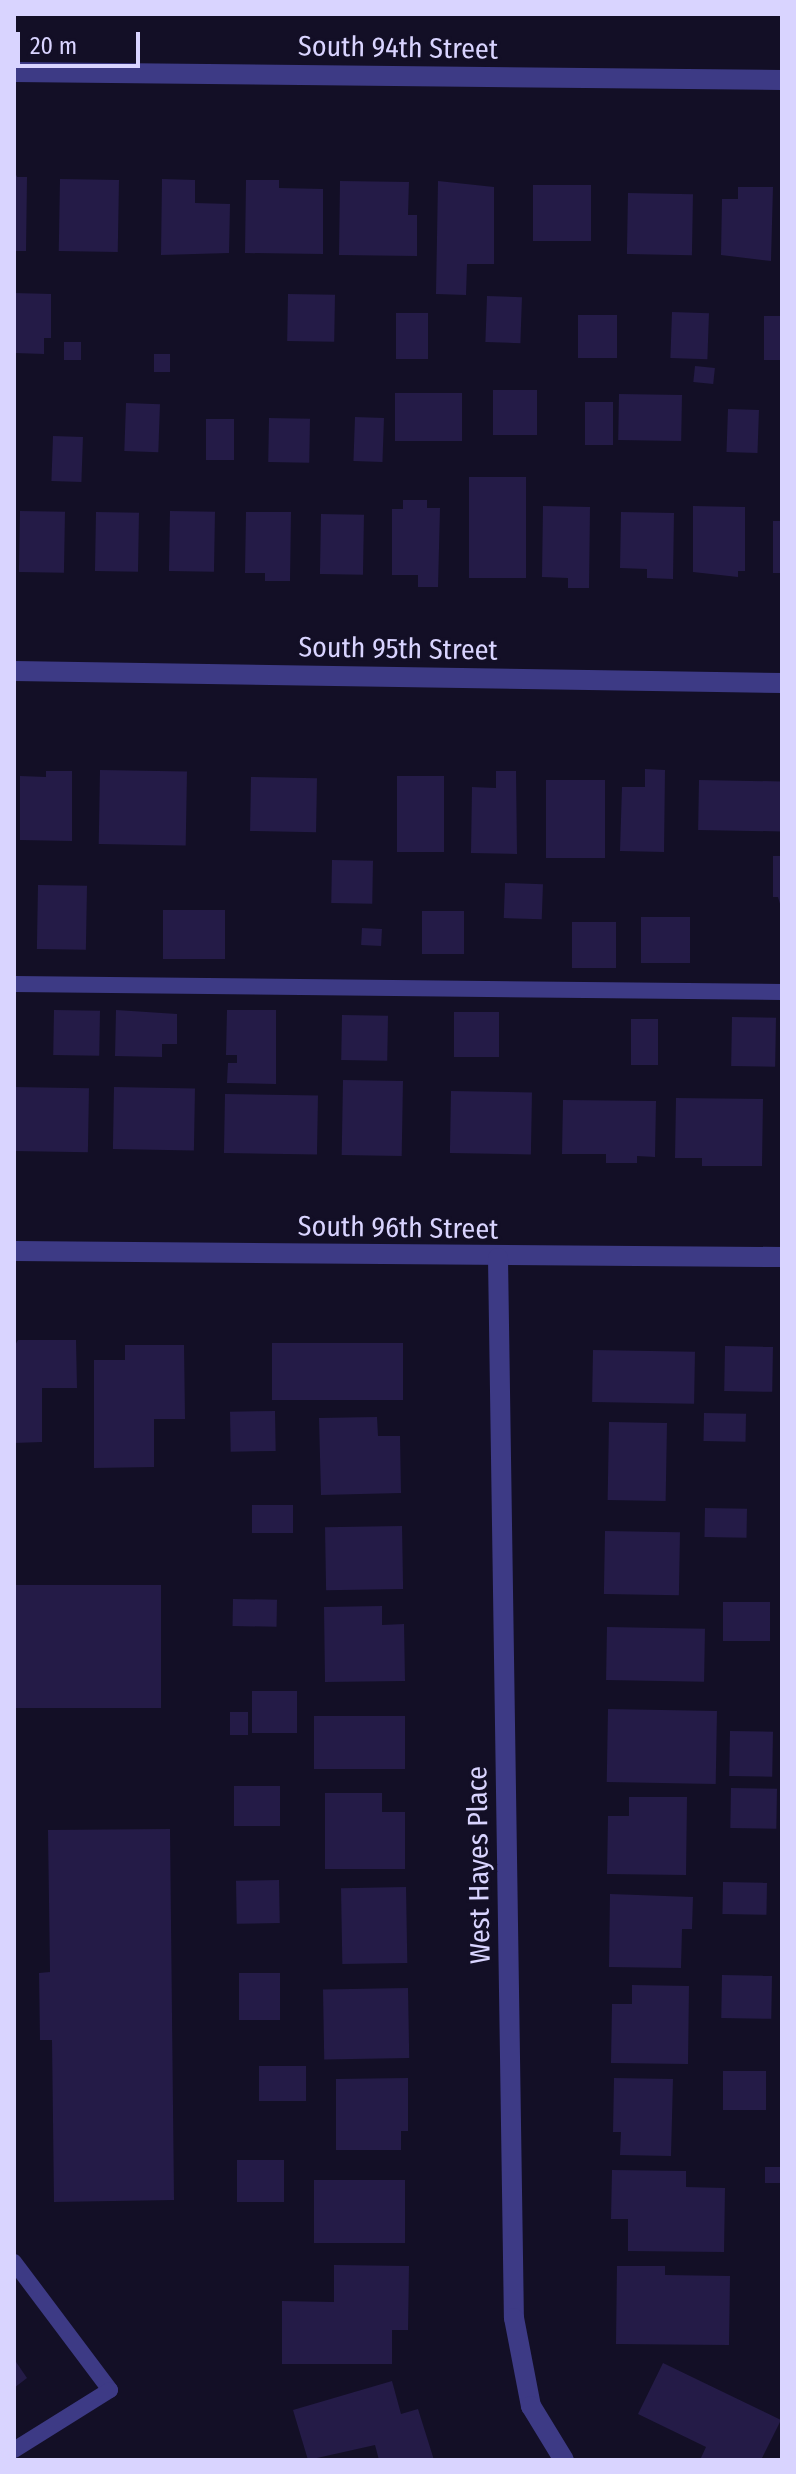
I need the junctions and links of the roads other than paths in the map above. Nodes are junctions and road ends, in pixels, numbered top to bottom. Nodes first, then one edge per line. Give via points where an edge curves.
1 (14, 72) edge
2 (782, 80) edge
3 (14, 671) edge
4 (782, 683) edge
5 (14, 984) edge
6 (782, 992) edge
7 (14, 1251) edge
8 (782, 1257) edge
9 (498, 1258) junction
10 (14, 2262) edge
11 (14, 2450) edge
12 (564, 2460) edge

1 - 2 street, South 94th Street
3 - 4 street, South 95th Street
5 - 6 lane
7 - 9 street, South 96th Street
8 - 9 street, South 96th Street
9 - 12 street, West Hayes Place via 514,2318 531,2406
10 - 11 lane via 110,2390

